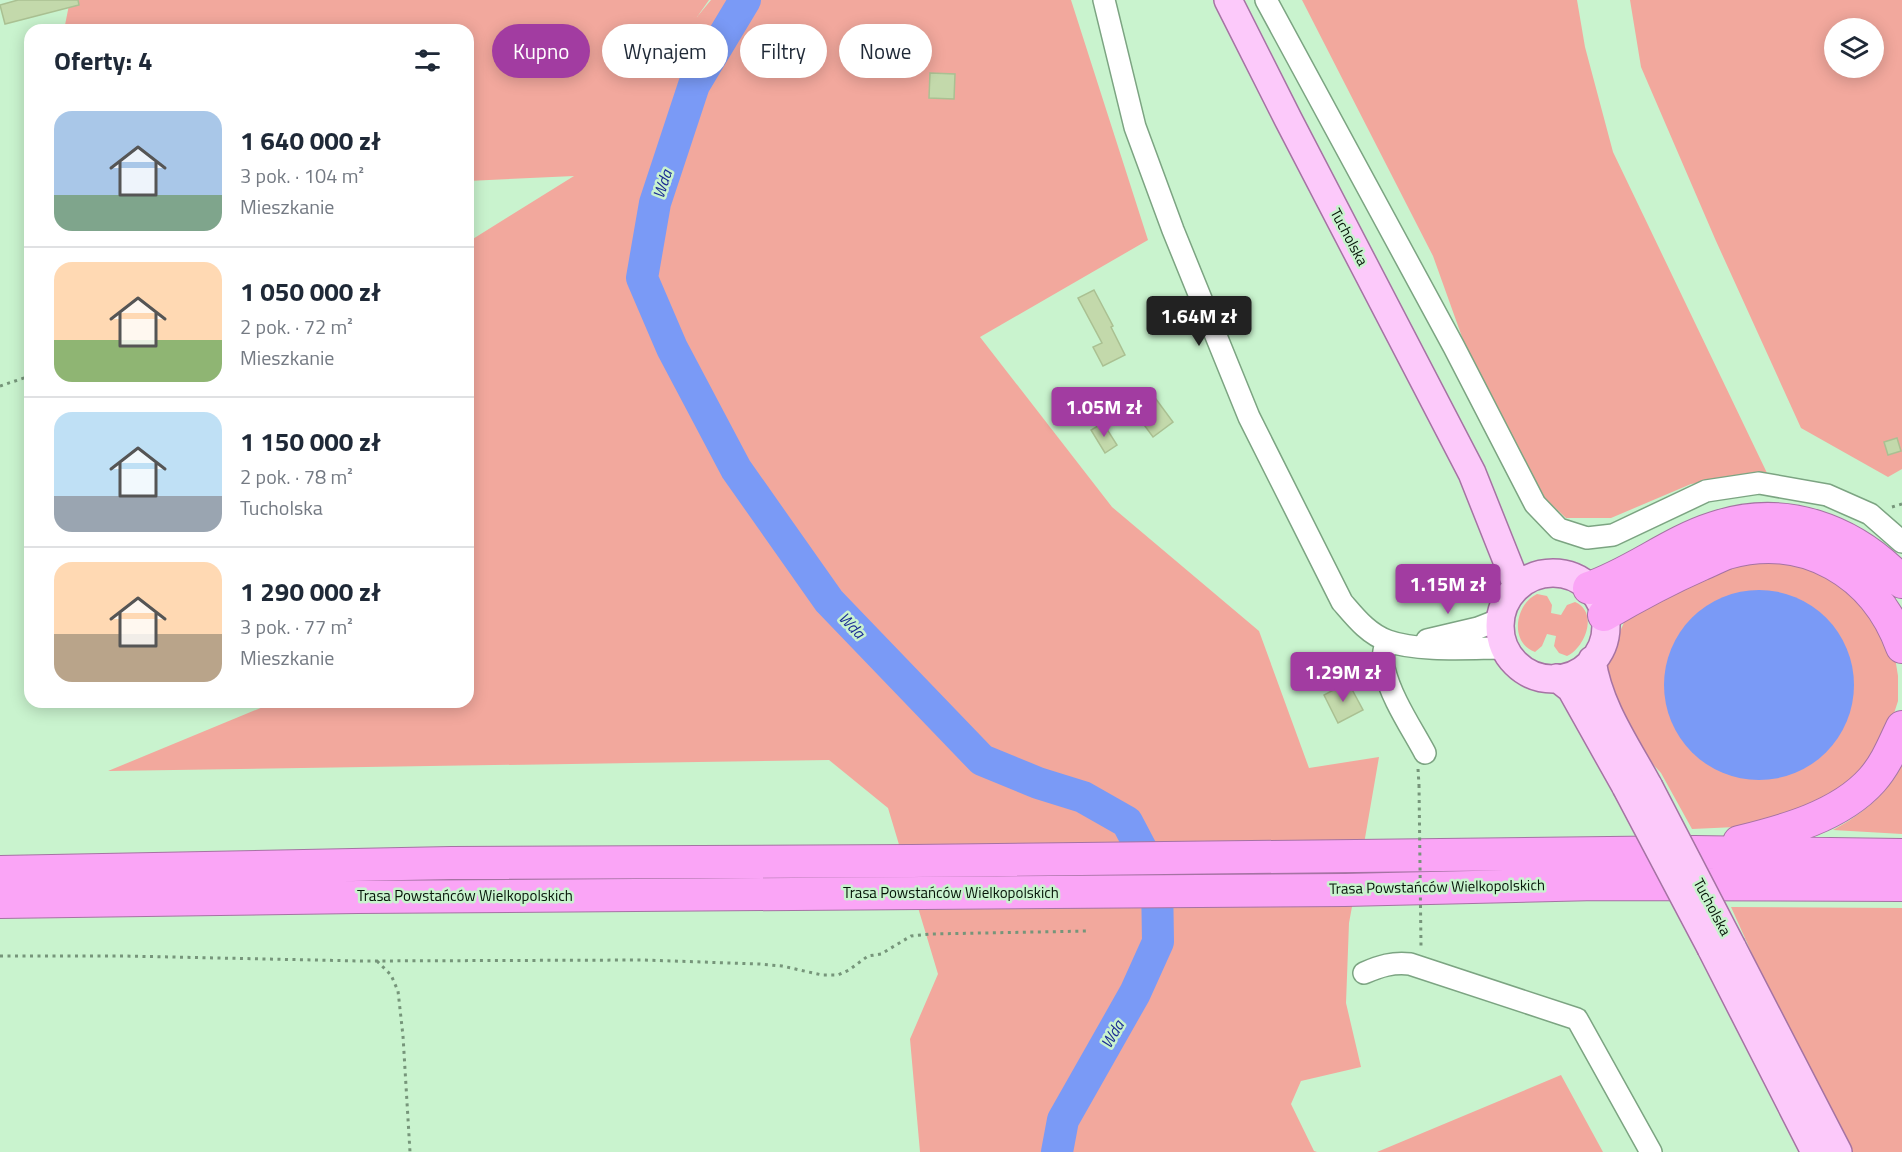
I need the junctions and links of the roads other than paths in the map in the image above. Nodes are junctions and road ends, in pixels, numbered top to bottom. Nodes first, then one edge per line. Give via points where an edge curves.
1 (1104, 0) edge
2 (1228, 0) edge
3 (1266, 0) edge
4 (1472, 472) junction
5 (1902, 542) edge
6 (1543, 574) junction
7 (1902, 582) edge
8 (1517, 586) junction
9 (1597, 602) junction
10 (1501, 618) junction
11 (1396, 643) junction
12 (1902, 647) edge
13 (1505, 648) junction
14 (1592, 660) junction
15 (1557, 678) junction
16 (1902, 728) edge
17 (1425, 753) dead end
18 (1637, 787) junction
19 (1694, 852) junction
20 (1902, 855) edge
21 (0, 872) edge
22 (1896, 886) edge
23 (0, 902) edge
24 (1722, 947) junction
25 (1364, 973) dead end
26 (1651, 1152) edge
27 (1815, 1152) edge
28 (1838, 1152) edge

1 - 11 street via 1135,127 1248,417 1342,602 1361,625
2 - 4 main road, Tucholska
3 - 5 street via 1535,504 1559,529 1587,538 1613,535 1706,491 1759,483 1827,495 1870,514
4 - 6 main road, Tucholska
4 - 8 main road, Tucholska
6 - 8 main road
6 - 9 main road via 1578,579
7 - 9 highway via 1864,549 1838,534 1802,523 1755,520 1713,528
8 - 10 main road via 1507,599
9 - 12 highway via 1639,594 1725,554 1746,549 1789,549 1832,562 1852,575 1885,610
9 - 14 main road via 1604,639
10 - 11 street via 1478,628
10 - 13 main road
11 - 13 street
11 - 17 street via 1383,654 1384,668
13 - 15 main road via 1522,669 1538,677
14 - 15 main road via 1570,676
14 - 18 main road, Tucholska via 1600,693
15 - 18 main road, Tucholska via 1571,689
16 - 19 highway via 1871,781 1832,810 1773,833
18 - 24 main road, Tucholska, bridge
19 - 20 highway, Trasa Powstańców Wielkopolskich
19 - 21 highway, Trasa Powstańców Wielkopolskich via 451,863
22 - 23 highway, Trasa Powstańców Wielkopolskich via 1597,884 1345,890
24 - 27 main road, Tucholska
24 - 28 main road, Tucholska
25 - 26 street via 1383,965 1410,964 1577,1019

